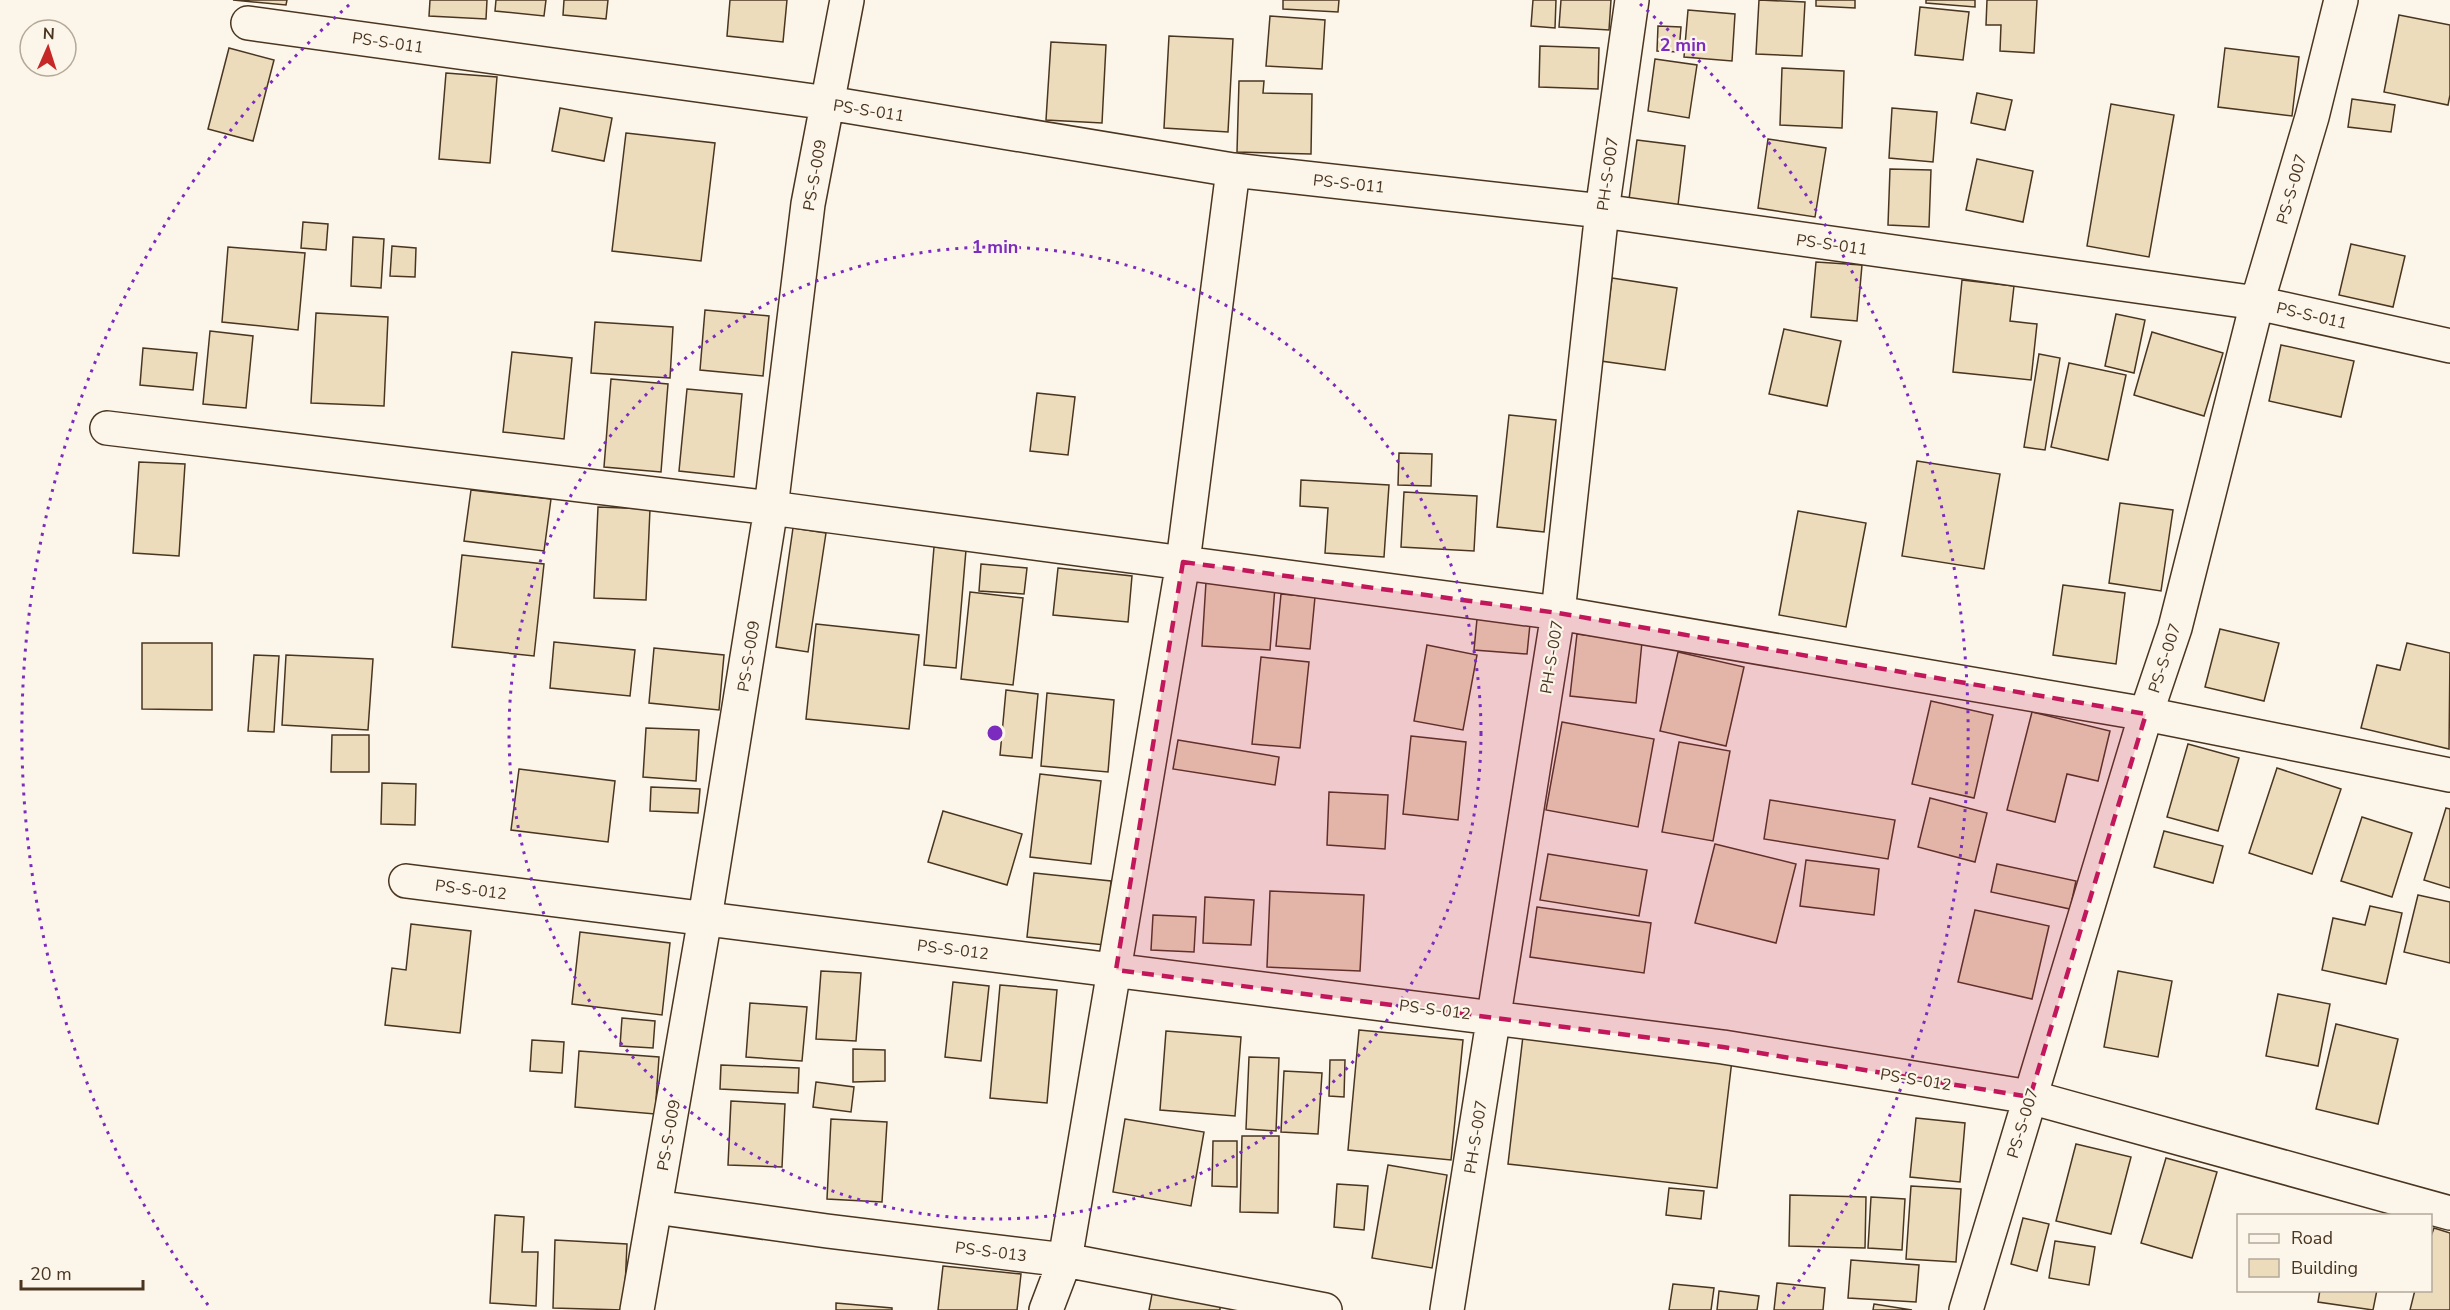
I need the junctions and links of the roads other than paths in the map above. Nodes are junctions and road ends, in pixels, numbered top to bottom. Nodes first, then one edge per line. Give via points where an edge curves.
1 (847, 0) edge
2 (1632, 0) edge
3 (2341, 0) edge
4 (248, 23) dead end
5 (828, 103) junction
6 (1233, 170) junction
7 (1602, 212) junction
8 (2258, 303) junction
9 (2450, 346) edge
10 (107, 428) dead end
11 (771, 508) junction
12 (1183, 562) junction
13 (1558, 613) junction
14 (2145, 714) junction
15 (2450, 775) edge
16 (406, 881) dead end
17 (705, 918) junction
18 (1116, 970) junction
19 (1494, 1017) junction
20 (2030, 1097) junction
21 (655, 1207) junction
22 (2450, 1213) edge
23 (1065, 1260) junction
24 (637, 1310) edge
25 (1046, 1310) edge
26 (1325, 1310) edge
27 (1447, 1310) edge
28 (1966, 1310) edge

1 - 5 street, PS-S-009
2 - 7 street, PH-S-007
3 - 8 street, PS-S-007
4 - 5 street, PS-S-011
5 - 6 street, PS-S-011
5 - 11 street, PS-S-009 via 808,204
6 - 7 street, PS-S-011
6 - 12 street
7 - 8 street, PS-S-011
7 - 13 street, PH-S-007
8 - 9 street, PS-S-011
8 - 14 street, PS-S-007 via 2175,628
10 - 11 street
11 - 12 street
11 - 17 street, PS-S-009
12 - 13 street
12 - 18 street
13 - 14 street
13 - 19 street, PH-S-007
14 - 15 street
14 - 20 street, PS-S-007
16 - 17 street, PS-S-012
17 - 18 street, PS-S-012
17 - 21 street, PS-S-009
18 - 19 street, PS-S-012
18 - 23 street
19 - 20 street, PS-S-012 via 1723,1047
19 - 27 street, PH-S-007
20 - 22 street, PS-S-012
20 - 28 street, PS-S-007
21 - 23 street, PS-S-013
21 - 24 street, PS-S-009
23 - 25 street
23 - 26 street, PS-S-013

